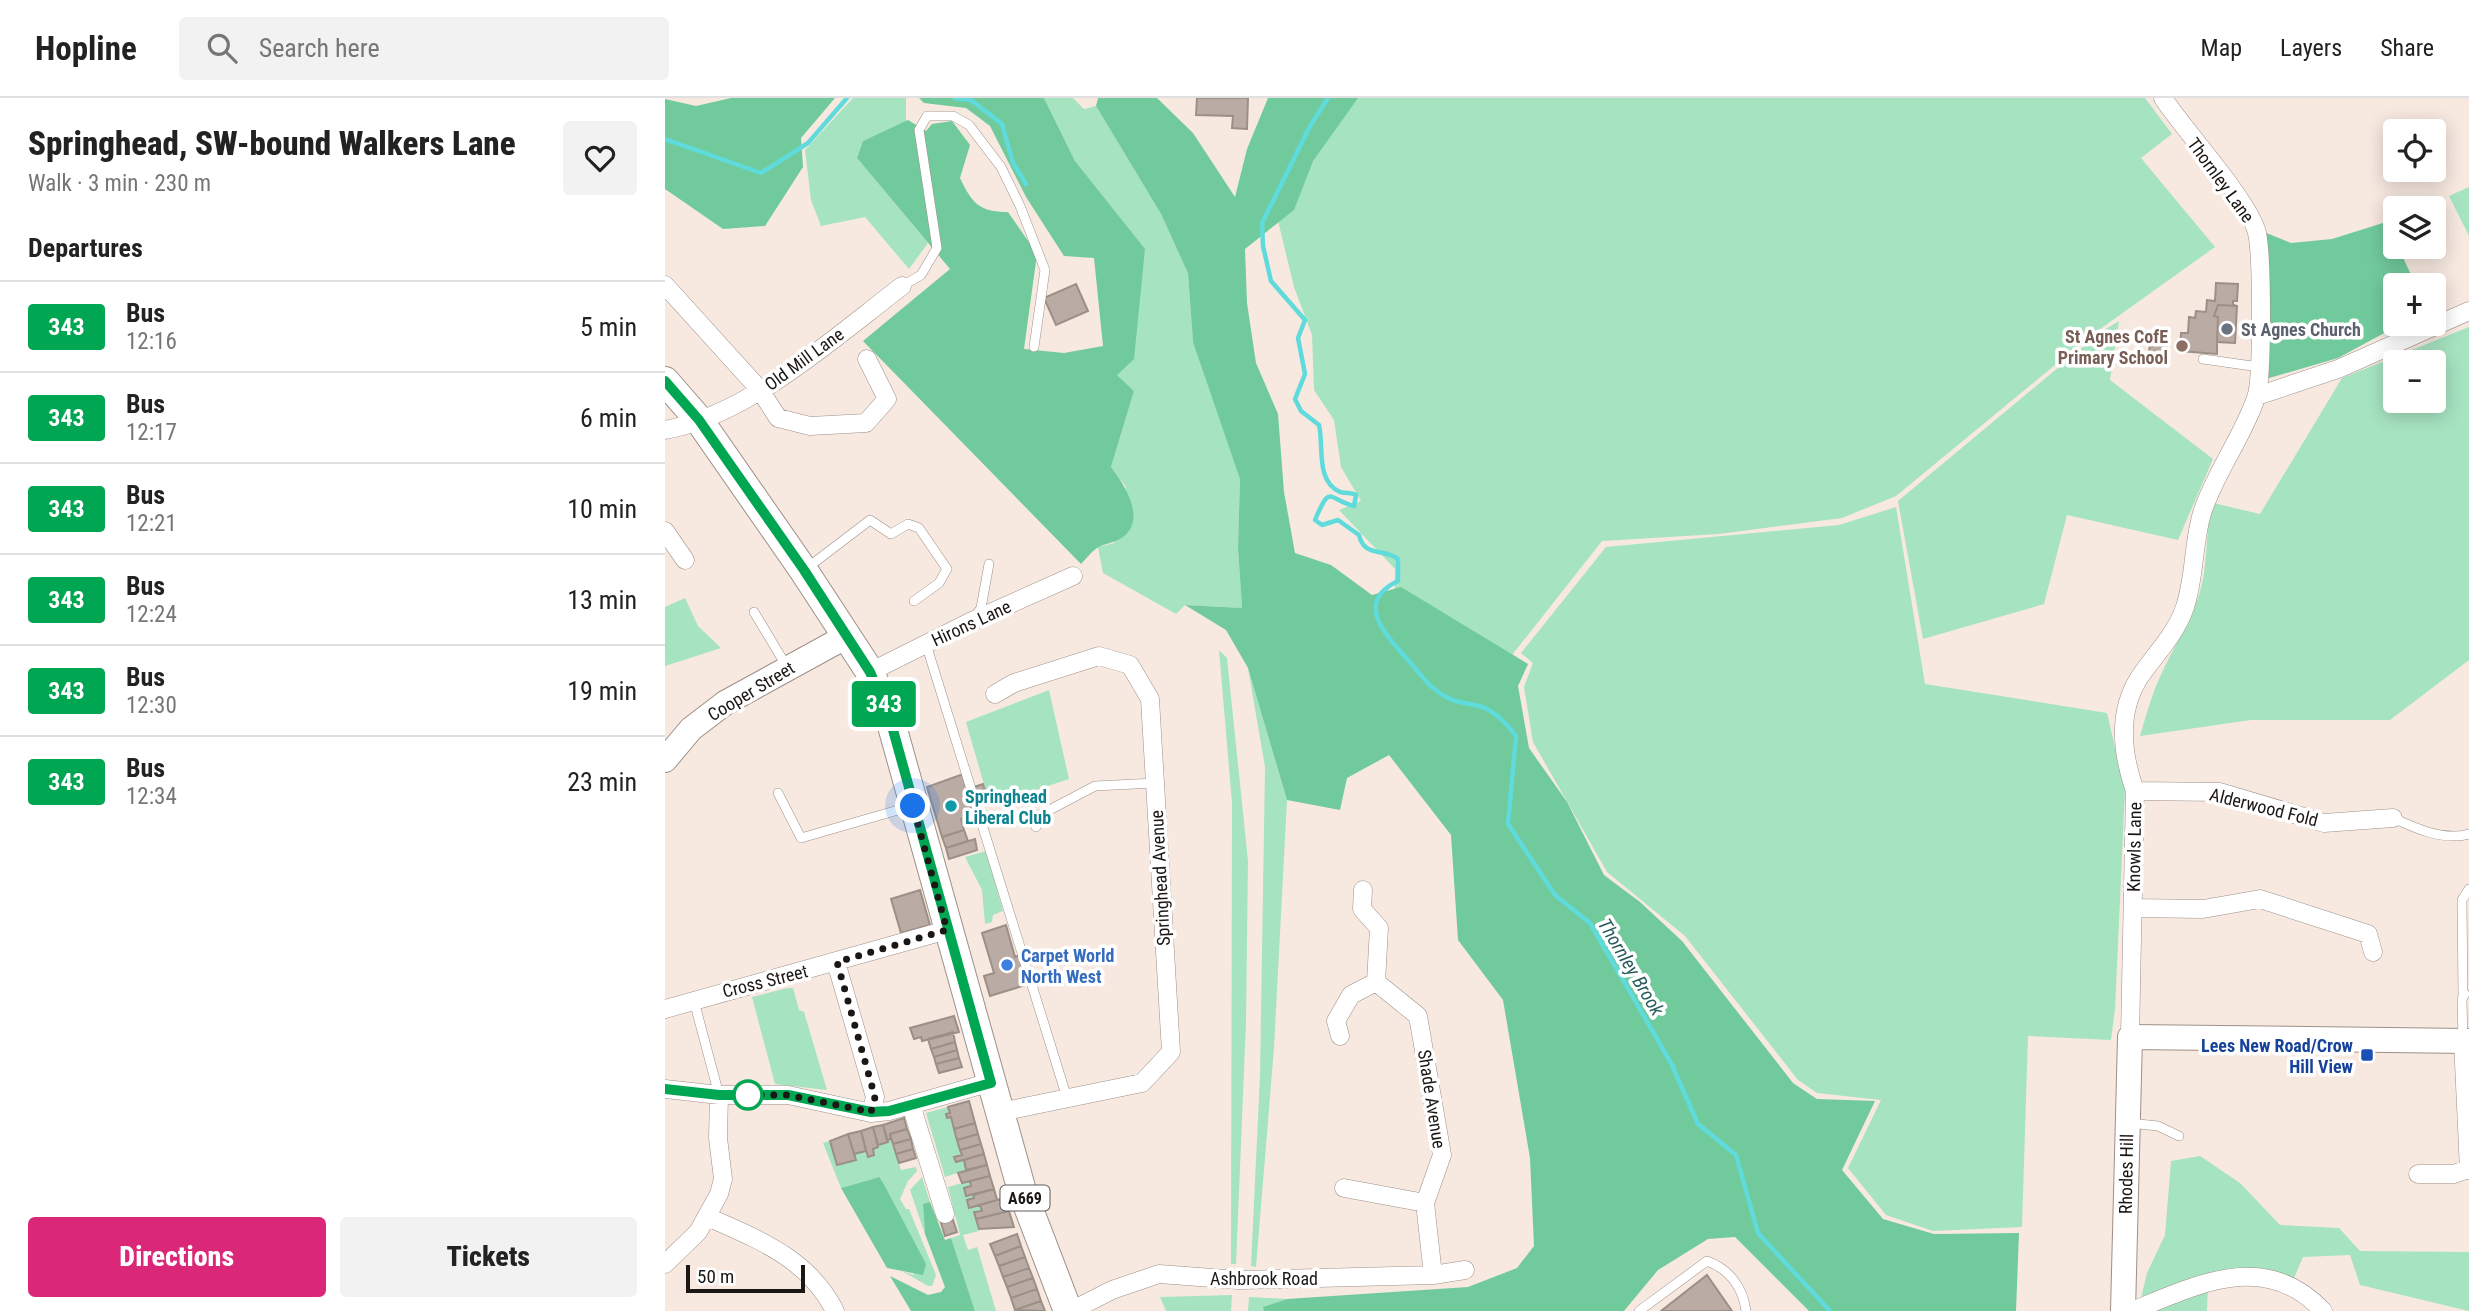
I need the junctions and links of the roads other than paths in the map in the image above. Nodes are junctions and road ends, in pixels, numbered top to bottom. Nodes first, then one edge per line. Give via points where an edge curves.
1 (2163, 98) edge
2 (665, 285) edge
3 (902, 286) joint
4 (2469, 311) edge
5 (1034, 347) dead end
6 (867, 359) dead end
7 (2203, 359) dead end
8 (2259, 367) junction
9 (665, 381) edge
10 (760, 390) junction
11 (2257, 396) junction
12 (699, 420) junction
13 (665, 430) edge
14 (665, 531) edge
15 (685, 560) dead end
16 (989, 564) dead end
17 (804, 570) junction
18 (1073, 576) dead end
19 (914, 601) dead end
20 (754, 612) dead end
21 (970, 622) junction
22 (847, 636) junction
23 (926, 644) junction
24 (787, 668) junction
25 (870, 672) junction
26 (995, 694) dead end
27 (665, 760) edge
28 (1154, 783) junction
29 (2136, 791) junction
30 (778, 793) dead end
31 (913, 806) junction
32 (2393, 817) joint
33 (1036, 827) dead end
34 (2469, 834) edge
35 (2469, 889) edge
36 (1363, 890) dead end
37 (2133, 908) junction
38 (947, 930) junction
39 (2374, 952) dead end
40 (837, 962) junction
41 (1376, 982) junction
42 (2466, 995) edge
43 (694, 999) junction
44 (665, 1009) edge
45 (1340, 1036) dead end
46 (2130, 1037) junction
47 (2466, 1041) edge
48 (991, 1083) junction
49 (665, 1089) edge
50 (719, 1095) junction
51 (1067, 1098) junction
52 (911, 1105) junction
53 (871, 1112) junction
54 (1000, 1112) junction
55 (2127, 1123) junction
56 (2179, 1136) dead end
57 (2469, 1170) edge
58 (2418, 1174) dead end
59 (1344, 1188) dead end
60 (1425, 1203) junction
61 (945, 1214) dead end
62 (708, 1217) junction
63 (665, 1264) edge
64 (1465, 1270) dead end
65 (1433, 1275) junction
66 (835, 1311) edge
67 (1069, 1311) edge
68 (1639, 1311) edge
69 (1746, 1311) edge
70 (2123, 1311) edge
71 (2132, 1311) edge
72 (2323, 1311) edge

1 - 8 street, Thornley Lane via 2257,230
2 - 10 street
3 - 5 lane via 921,275 937,248 919,130 927,116 953,116 969,125 1001,167 1045,270
3 - 10 street, Old Mill Lane
4 - 11 street via 2338,369
6 - 10 street via 887,399 866,423 810,426 778,418
7 - 8 lane
8 - 11 street, Thornley Lane
9 - 12 main road, A669
10 - 12 street, Old Mill Lane
11 - 29 street, Knowls Lane via 2207,499 2184,609 2161,652 2138,680 2125,711 2123,741
12 - 13 street, Old Mill Lane
12 - 17 main road, A669
14 - 15 street
16 - 21 lane via 981,608
17 - 19 lane via 870,520 891,534 908,524 919,528 947,569 939,583
17 - 22 main road, A669
18 - 21 street, Hirons Lane
20 - 24 lane
21 - 23 street, Hirons Lane
22 - 24 street, Cooper Street
22 - 25 main road, A669
23 - 25 street, Hirons Lane
23 - 51 lane
24 - 27 street, Cooper Street via 725,703 691,729
25 - 31 main road, A669 via 890,719
26 - 28 street, Springhead Avenue via 1014,683 1098,656 1130,665 1150,699
28 - 33 lane via 1088,789 1038,816
28 - 51 street, Springhead Avenue via 1171,1052 1142,1083
29 - 32 street, Alderwood Fold via 2220,792 2323,822
29 - 37 street, Knowls Lane
30 - 31 lane via 801,838
31 - 38 main road, A669
32 - 34 lane via 2438,835
35 - 42 lane via 2462,900
36 - 41 street via 1362,909 1379,928
37 - 39 street via 2203,909 2260,899 2277,902 2368,934
37 - 46 street, Knowls Lane
38 - 40 street, Cross Street
38 - 48 main road, A669
40 - 43 street, Cross Street
40 - 53 street via 875,1097
41 - 45 street via 1351,995 1336,1021
41 - 60 street, Shade Avenue via 1418,1016 1442,1155
42 - 47 lane
43 - 44 street, Cross Street
43 - 50 lane
46 - 47 street
46 - 55 street, Rhodes Hill
47 - 57 street
48 - 52 street
48 - 54 main road, A669
49 - 50 street
50 - 53 street via 788,1095
50 - 62 street via 723,1179
51 - 54 street, Springhead Avenue
52 - 53 street
52 - 61 street
54 - 67 main road, A669 via 1037,1235
55 - 56 lane via 2158,1126
55 - 70 street, Rhodes Hill
57 - 58 street
59 - 60 street
60 - 65 street, Shade Avenue
62 - 63 street
62 - 66 street via 781,1250 811,1275
64 - 65 street, Ashbrook Road
65 - 67 street, Ashbrook Road via 1239,1280 1159,1274
68 - 69 lane via 1707,1261 1724,1267 1744,1297
71 - 72 street via 2209,1279 2244,1275 2295,1287

